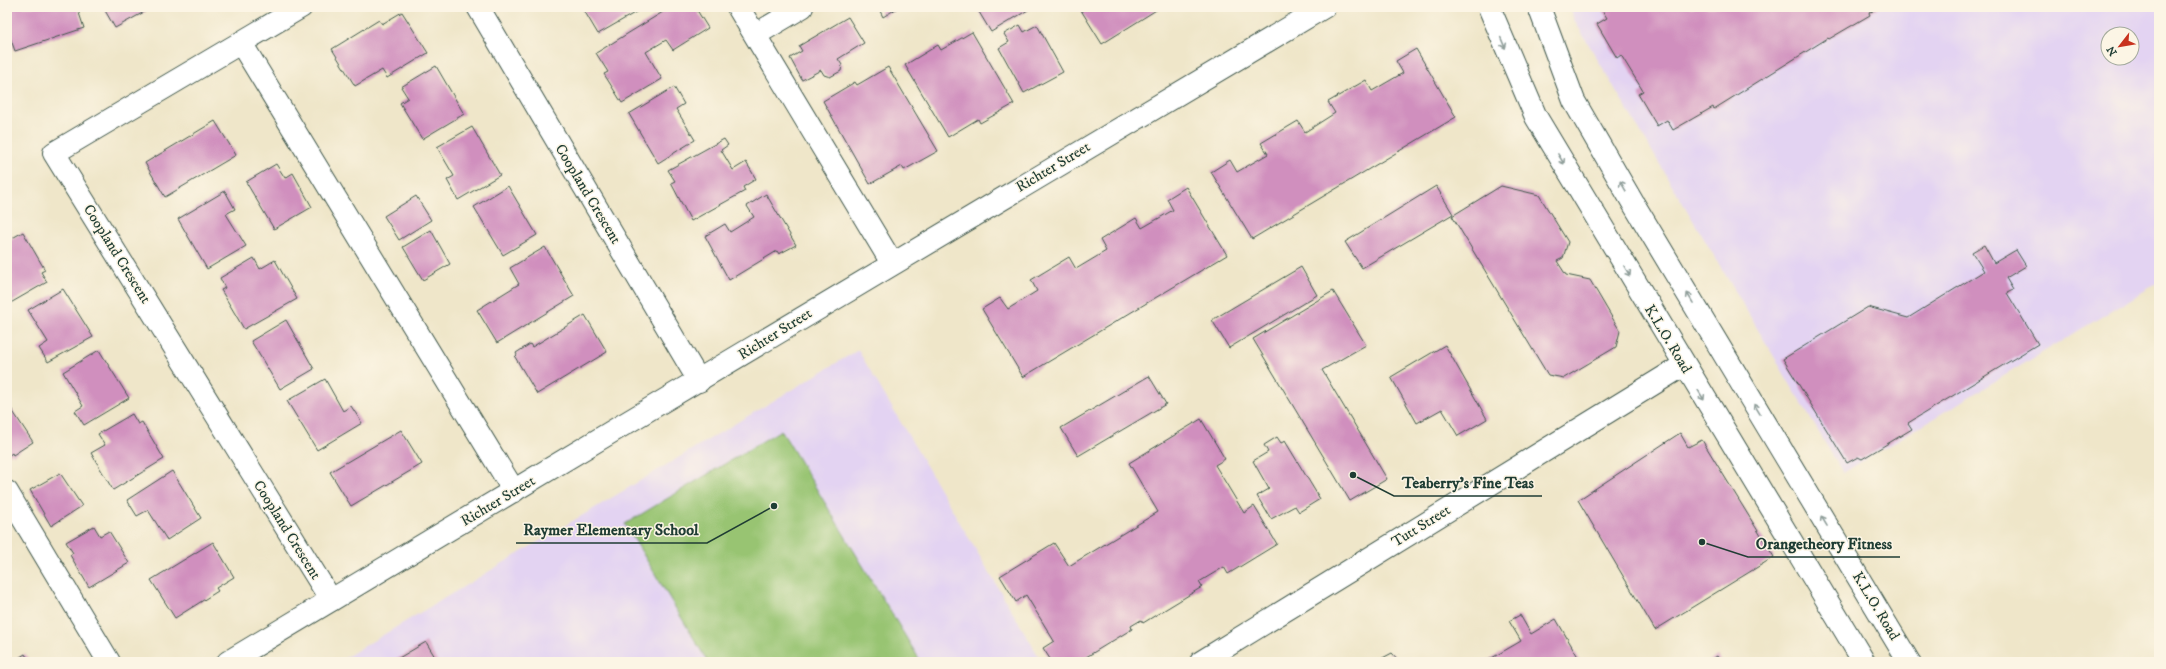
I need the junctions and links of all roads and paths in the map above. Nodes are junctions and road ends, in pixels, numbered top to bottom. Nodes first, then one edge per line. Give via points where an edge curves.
1 (302, 7) edge
2 (478, 7) edge
3 (738, 7) edge
4 (802, 7) edge
5 (1324, 7) edge
6 (1489, 7) edge
7 (1539, 7) edge
8 (755, 35) junction
9 (241, 43) junction
10 (892, 263) junction
11 (1684, 365) junction
12 (699, 381) junction
13 (514, 491) junction
14 (7, 492) edge
15 (331, 600) junction
16 (109, 662) edge
17 (228, 662) edge
18 (1201, 662) edge
19 (1864, 662) edge
20 (1909, 662) edge

1 - 9 street, Coopland Crescent
2 - 12 street, Coopland Crescent
3 - 8 street
4 - 8 street
5 - 10 street, Richter Street
6 -> 11 street, K.L.O. Road via 1536,117
20 -> 7 street, K.L.O. Road via 1574,101
8 - 10 street
9 - 13 street
9 - 15 street, Coopland Crescent via 54,153
10 - 12 street, Richter Street
11 - 18 street, Tutt Street
11 -> 19 street, K.L.O. Road
12 - 13 street, Richter Street
13 - 15 street, Richter Street
14 - 16 street
15 - 17 street, Richter Street

